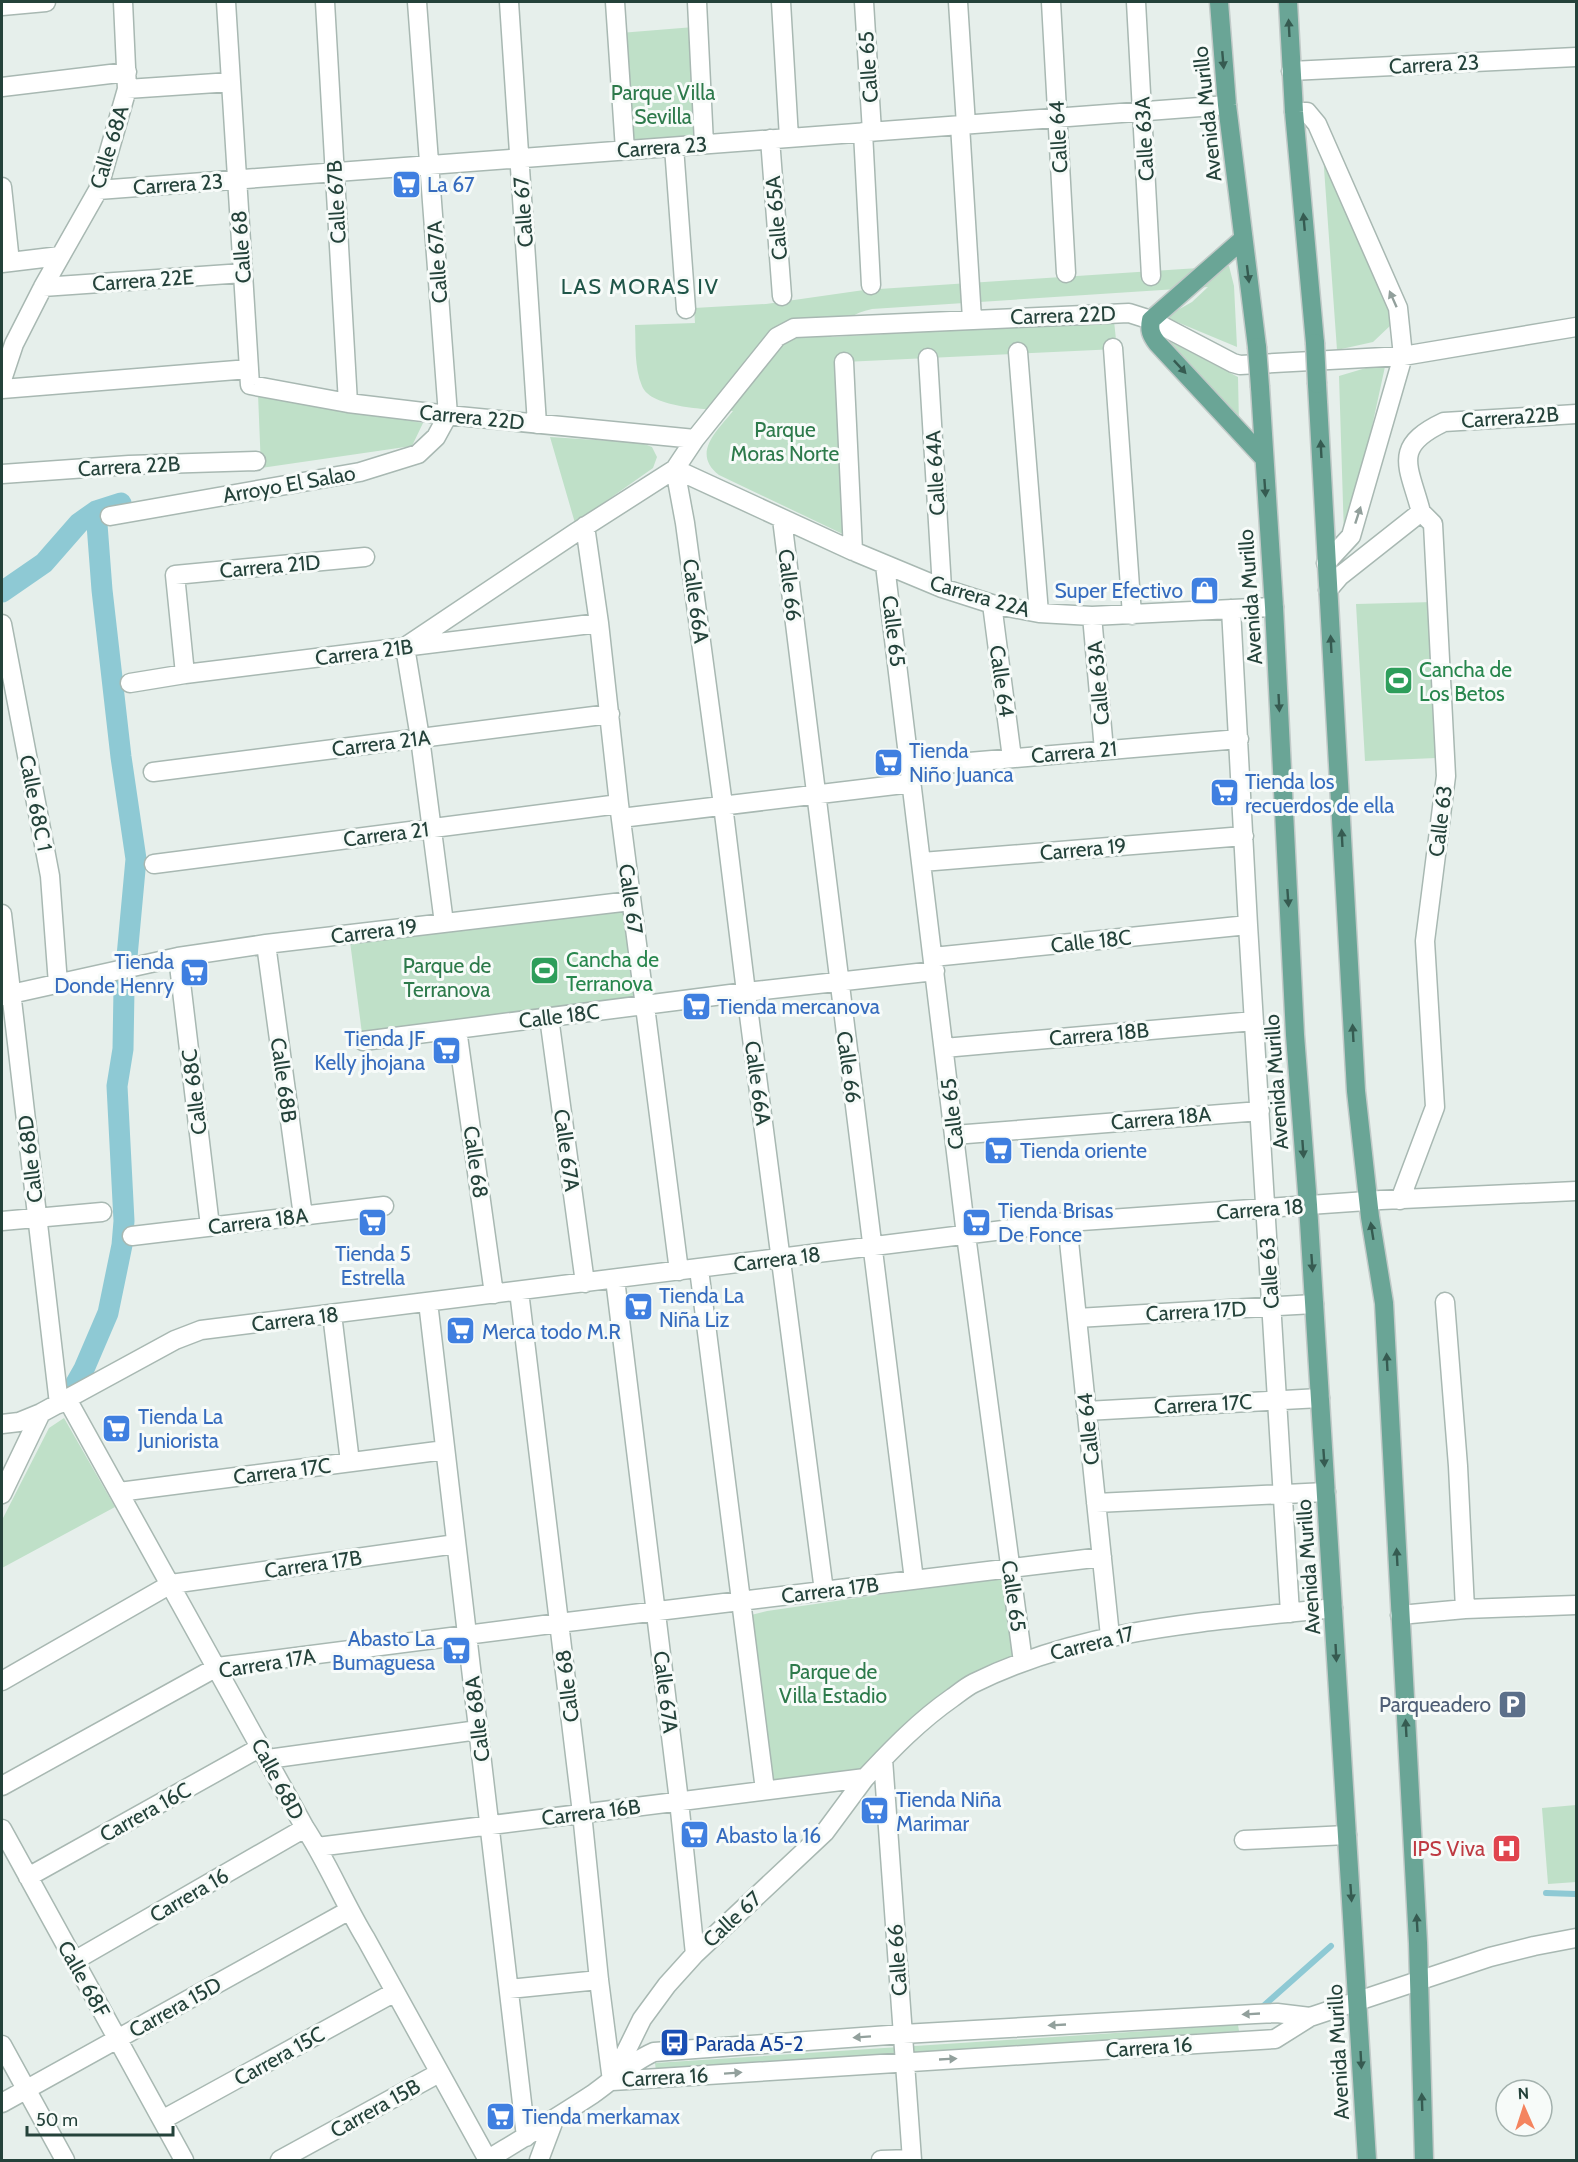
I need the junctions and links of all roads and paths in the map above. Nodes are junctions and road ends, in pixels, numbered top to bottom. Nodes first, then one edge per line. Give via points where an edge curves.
1 (45, 2) edge
2 (123, 2) edge
3 (226, 2) edge
4 (325, 2) edge
5 (417, 2) edge
6 (508, 2) edge
7 (615, 2) edge
8 (698, 2) edge
9 (781, 2) edge
10 (864, 2) edge
11 (958, 2) edge
12 (1051, 2) edge
13 (1136, 2) edge
14 (1219, 2) edge
15 (1288, 2) edge
16 (20, 3) edge
17 (2, 6) edge
18 (1576, 57) edge
19 (1291, 71) junction
20 (127, 81) junction
21 (231, 82) junction
22 (2, 87) edge
23 (1227, 105) junction
24 (1142, 111) junction
25 (1294, 112) junction
26 (1057, 118) junction
27 (963, 125) junction
28 (868, 132) junction
29 (789, 138) junction
30 (770, 139) junction
31 (704, 144) junction
32 (674, 147) junction
33 (625, 150) junction
34 (519, 158) junction
35 (430, 165) junction
36 (334, 172) junction
37 (237, 179) junction
38 (2, 187) edge
39 (98, 190) junction
40 (1243, 239) junction
41 (60, 256) junction
42 (6, 262) edge
43 (243, 273) junction
44 (1066, 273) dead end
45 (1151, 276) dead end
46 (871, 285) dead end
47 (43, 287) junction
48 (782, 296) dead end
49 (686, 309) dead end
50 (972, 319) junction
51 (1151, 320) junction
52 (1576, 327) edge
53 (8, 345) edge
54 (1113, 348) dead end
55 (1018, 352) dead end
56 (1403, 356) junction
57 (928, 358) dead end
58 (844, 362) dead end
59 (249, 377) junction
60 (2, 380) edge
61 (2, 389) edge
62 (348, 403) junction
63 (1576, 414) edge
64 (448, 415) junction
65 (1444, 422) joint
66 (537, 423) junction
67 (695, 439) junction
68 (1263, 457) junction
69 (256, 461) dead end
70 (675, 469) junction
71 (2, 474) edge
72 (1421, 512) junction
73 (110, 516) dead end
74 (782, 519) junction
75 (585, 526) junction
76 (854, 551) junction
77 (365, 557) dead end
78 (1326, 563) junction
79 (885, 565) junction
80 (942, 588) junction
81 (1328, 590) junction
82 (992, 604) junction
83 (1274, 607) junction
84 (1231, 609) junction
85 (1039, 613) junction
86 (1132, 615) junction
87 (1092, 616) junction
88 (599, 623) junction
89 (2, 624) edge
90 (405, 647) junction
91 (185, 674) junction
92 (130, 683) dead end
93 (610, 714) junction
94 (420, 738) junction
95 (1239, 739) junction
96 (1104, 750) junction
97 (1012, 758) junction
98 (153, 772) dead end
99 (911, 775) junction
100 (817, 793) junction
101 (723, 805) junction
102 (620, 811) junction
103 (431, 828) junction
104 (1244, 836) junction
105 (922, 862) junction
106 (154, 864) dead end
107 (631, 901) junction
108 (2, 914) edge
109 (444, 923) junction
110 (1248, 925) junction
111 (266, 944) junction
112 (178, 957) junction
113 (934, 964) junction
114 (838, 982) junction
115 (58, 984) junction
116 (746, 992) junction
117 (6, 996) edge
118 (645, 1005) junction
119 (549, 1017) junction
120 (1254, 1021) junction
121 (457, 1029) junction
122 (363, 1041) dead end
123 (944, 1048) junction
124 (1260, 1111) junction
125 (954, 1135) junction
126 (1576, 1191) edge
127 (1400, 1200) junction
128 (1369, 1201) junction
129 (1308, 1205) junction
130 (384, 1206) dead end
131 (1265, 1208) junction
132 (102, 1212) dead end
133 (303, 1216) junction
134 (37, 1218) junction
135 (2, 1221) edge
136 (1067, 1222) junction
137 (210, 1226) junction
138 (966, 1235) junction
139 (132, 1236) dead end
140 (873, 1247) junction
141 (782, 1258) junction
142 (699, 1269) junction
143 (679, 1271) junction
144 (615, 1279) junction
145 (585, 1282) junction
146 (519, 1291) junction
147 (494, 1294) junction
148 (428, 1302) junction
149 (1445, 1302) dead end
150 (1314, 1304) junction
151 (1271, 1307) junction
152 (332, 1314) junction
153 (1077, 1318) junction
154 (1320, 1398) junction
155 (1277, 1400) junction
156 (63, 1401) junction
157 (1086, 1411) junction
158 (41, 1413) junction
159 (2, 1425) edge
160 (445, 1450) junction
161 (350, 1462) junction
162 (118, 1492) junction
163 (1326, 1492) junction
164 (2, 1494) edge
165 (1283, 1494) junction
166 (1096, 1503) junction
167 (456, 1544) junction
168 (1102, 1557) junction
169 (1010, 1568) junction
170 (914, 1580) junction
171 (171, 1584) junction
172 (824, 1591) junction
173 (741, 1601) junction
174 (1576, 1605) edge
175 (1333, 1608) junction
176 (1465, 1609) junction
177 (656, 1611) junction
178 (1290, 1613) junction
179 (1400, 1615) junction
180 (559, 1623) junction
181 (467, 1635) junction
182 (1110, 1636) junction
183 (1023, 1662) junction
184 (217, 1667) junction
185 (2, 1681) edge
186 (478, 1730) junction
187 (264, 1753) junction
188 (883, 1759) junction
189 (865, 1778) junction
190 (2, 1786) edge
191 (765, 1790) junction
192 (679, 1801) junction
193 (582, 1813) junction
194 (489, 1824) junction
195 (305, 1828) junction
196 (2, 1829) edge
197 (1347, 1835) junction
198 (1244, 1840) dead end
199 (317, 1847) junction
200 (28, 1877) junction
201 (348, 1911) junction
202 (1576, 1938) edge
203 (695, 1954) junction
204 (74, 1961) junction
205 (599, 1980) junction
206 (1418, 1981) junction
207 (509, 1989) junction
208 (395, 1992) junction
209 (1358, 2001) junction
210 (1310, 2017) junction
211 (903, 2034) junction
212 (117, 2039) junction
213 (2, 2045) edge
214 (904, 2061) junction
215 (439, 2073) junction
216 (612, 2081) junction
217 (27, 2090) junction
218 (2, 2103) edge
219 (162, 2120) junction
220 (554, 2120) junction
221 (526, 2137) junction
222 (65, 2160) edge
223 (184, 2160) edge
224 (280, 2160) edge
225 (487, 2160) edge
226 (538, 2160) edge
227 (881, 2160) edge
228 (912, 2160) edge
229 (1367, 2160) edge
230 (1424, 2160) edge

1 - 16 street
2 - 20 street, Calle 68A
3 - 21 street, Calle 68
4 - 36 street, Calle 67B
5 - 35 street, Calle 67A
6 - 34 street, Calle 67
7 - 33 street
8 - 31 street
9 - 29 street
10 - 28 street, Calle 65
11 - 27 street
12 - 26 street, Calle 64
13 - 24 street, Calle 63A
14 -> 23 main road, Avenida Murillo
19 -> 15 main road
16 - 17 street
18 - 19 street, Carrera 23
19 - 25 main road
20 - 21 street
20 - 22 street
20 - 39 street, Calle 68A
21 - 37 street, Calle 68
23 - 24 street, Carrera 23
23 - 40 main road, Avenida Murillo
24 - 26 street, Carrera 23
24 - 45 street, Calle 63A
56 -> 25 street via 1398,308 1317,124 1307,112
78 -> 25 main road, bridge via 1315,344
26 - 27 street, Carrera 23
26 - 44 street, Calle 64
27 - 28 street, Carrera 23
27 - 50 street
28 - 29 street, Carrera 23
28 - 46 street, Calle 65
29 - 30 street, Carrera 23
30 - 31 street, Carrera 23
30 - 48 street, Calle 65A
31 - 32 street, Carrera 23
32 - 33 street, Carrera 23
32 - 49 street
33 - 34 street, Carrera 23
34 - 35 street, Carrera 23
34 - 66 street, Calle 67
35 - 36 street, Carrera 23
35 - 64 street, Calle 67A
36 - 37 street, Carrera 23
36 - 62 street, Calle 67B
37 - 39 street, Carrera 23
37 - 43 street, Calle 68
38 - 42 street
39 - 41 street, Calle 68A
40 - 51 main road
40 -> 68 main road, Avenida Murillo, bridge via 1257,347
41 - 42 street
41 - 47 street, Calle 68A
43 - 47 street, Carrera 22E
43 - 59 street, Calle 68
47 - 53 street, Calle 68A
50 - 51 street, Carrera 22D via 1129,313
50 - 67 street, Carrera 22D via 794,328 777,337
51 - 56 street, Carrera 22D via 1240,365
51 -> 68 main road via 1151,336
52 - 56 street, Carrera 22D
53 - 60 street, Calle 68A
54 - 86 street
55 - 85 street
78 -> 56 street via 1351,536
57 - 80 street, Calle 64A
58 - 76 street
59 - 61 street, Carrera 22D
59 - 62 street, Carrera 22D
62 - 64 street, Carrera 22D
63 - 65 street, Carrera22B
64 - 66 street, Carrera 22D
64 - 73 street, Arroyo El Salao via 436,437 418,454 369,470
65 - 72 street, Calle 63 via 1424,431 1409,449 1407,461
66 - 67 street, Carrera 22D
67 - 70 street, Carrera 22D
68 -> 83 main road, Avenida Murillo
69 - 71 street, Carrera 22B
70 - 74 street, Carrera 22A
70 - 75 street, Carrera 22D
70 - 101 street, Calle 66A
72 - 81 street via 1340,576
72 - 127 street, Calle 63 via 1433,524 1446,776 1425,941 1435,1107
74 - 76 street, Carrera 22A
74 - 100 street, Calle 66
75 - 88 street, Calle 67
75 - 90 street, Carrera 22D
76 - 79 street, Carrera 22A
77 - 91 street, Carrera 21D via 175,575
78 - 81 main road
79 - 80 street, Carrera 22A
79 - 99 street, Calle 65
80 - 82 street, Carrera 22A
128 -> 81 main road via 1356,1091
82 - 85 street, Carrera 22A
82 - 97 street, Calle 64
83 - 84 street, Carrera 22A
83 -> 129 main road, Avenida Murillo via 1295,1035
84 - 86 street, Carrera 22A
84 - 95 street, Calle 63
85 - 87 street, Carrera 22A
86 - 87 street, Carrera 22A
87 - 96 street, Calle 63A
88 - 90 street, Carrera 21B
88 - 93 street, Calle 67
89 - 115 street, Calle 68C 1 via 50,876
90 - 91 street, Carrera 21B
90 - 94 street
91 - 92 street, Carrera 21B
93 - 94 street, Carrera 21A
93 - 102 street, Calle 67
94 - 98 street, Carrera 21A
94 - 103 street
95 - 96 street, Carrera 21
95 - 104 street, Calle 63
96 - 97 street, Carrera 21
97 - 99 street, Carrera 21
99 - 100 street, Carrera 21
99 - 105 street, Calle 65
100 - 101 street, Carrera 21
100 - 114 street, Calle 66
101 - 102 street, Carrera 21
101 - 116 street, Calle 66A
102 - 103 street, Carrera 21
102 - 107 street, Calle 67
103 - 106 street, Carrera 21
103 - 109 street
104 - 105 street, Carrera 19
104 - 110 street, Calle 63
105 - 113 street, Calle 65
107 - 109 street, Carrera 19
107 - 118 street, Calle 67
108 - 117 street, Calle 68D
109 - 111 street, Carrera 19
110 - 113 street, Calle 18C
110 - 120 street, Calle 63
111 - 112 street, Carrera 19
111 - 133 street, Calle 68B
112 - 115 street, Carrera 19
112 - 137 street, Calle 68C
113 - 114 street, Calle 18C
113 - 123 street, Calle 65
114 - 116 street, Calle 18C
114 - 140 street, Calle 66
115 - 117 street, Carrera 19
116 - 118 street, Calle 18C
116 - 141 street, Calle 66A
117 - 134 street, Calle 68D
118 - 119 street, Calle 18C
118 - 143 street, Calle 67
119 - 121 street, Calle 18C
119 - 145 street, Calle 67A
120 - 123 street, Carrera 18B
120 - 124 street, Calle 63
121 - 122 street, Calle 18C
121 - 147 street, Calle 68
123 - 125 street, Calle 65
124 - 125 street, Carrera 18A
124 - 131 street, Calle 63
125 - 138 street, Calle 65
126 - 127 street, Carrera 18
127 - 128 street, Carrera 18
128 - 129 street, Carrera 18
179 -> 128 main road via 1384,1303
129 - 131 street, Carrera 18
129 -> 150 main road, Avenida Murillo
130 - 133 street, Carrera 18A
131 - 136 street, Carrera 18
131 - 151 street, Calle 63
132 - 134 street
133 - 137 street, Carrera 18A
134 - 135 street
134 - 156 street, Calle 68D
136 - 138 street, Carrera 18
136 - 153 street, Calle 64
137 - 139 street, Carrera 18A
138 - 140 street, Carrera 18
138 - 169 street, Calle 65
140 - 141 street, Carrera 18
140 - 170 street, Calle 66
141 - 142 street, Carrera 18
141 - 172 street, Calle 66A
142 - 143 street, Carrera 18
142 - 173 street
143 - 144 street, Carrera 18
144 - 145 street, Carrera 18
144 - 177 street, Calle 67A
145 - 146 street, Carrera 18
146 - 147 street, Carrera 18
146 - 180 street, Calle 68
147 - 148 street, Carrera 18
148 - 152 street, Carrera 18
148 - 160 street, Calle 68A
149 - 176 street
150 - 151 street, Carrera 17D
150 - 154 main road, Avenida Murillo
151 - 153 street, Carrera 17D
151 - 155 street, Calle 63
152 - 156 street, Carrera 18 via 201,1330 175,1340
152 - 161 street
153 - 157 street, Calle 64
154 - 155 street, Carrera 17C
154 -> 163 main road, Avenida Murillo
155 - 157 street, Carrera 17C
155 - 165 street, Calle 63
156 - 158 street, Carrera 18
156 - 162 street, Calle 68D
157 - 166 street, Calle 64
158 - 159 street, Carrera 18
158 - 164 street
160 - 161 street, Carrera 17C
160 - 167 street, Calle 68A
161 - 162 street, Carrera 17C
162 - 171 street, Calle 68D
163 - 165 street
163 - 175 main road, Avenida Murillo
165 - 166 street
165 - 178 street, Calle 63
166 - 168 street, Calle 64
167 - 171 street, Carrera 17B
167 - 181 street, Calle 68A
168 - 169 street, Carrera 17B
168 - 182 street, Calle 64
169 - 170 street, Carrera 17B
169 - 183 street, Calle 65
170 - 172 street, Carrera 17B
171 - 184 street, Calle 68D
171 - 185 street
172 - 173 street, Carrera 17B
173 - 177 street, Carrera 17B
173 - 191 street
174 - 176 street
175 - 178 street, Carrera 17
175 -> 197 main road, Avenida Murillo
176 - 179 street
177 - 180 street, Carrera 17B
177 - 192 street, Calle 67A
178 - 182 street, Carrera 17 via 1231,1617
206 -> 179 main road
180 - 181 street, Carrera 17A
180 - 193 street, Calle 68
181 - 184 street, Carrera 17A
181 - 186 street, Calle 68A
182 - 183 street, Carrera 17
183 - 188 street, Carrera 17 via 973,1683 925,1717
184 - 187 street, Calle 68D
184 - 190 street, Carrera 17A
186 - 187 street, Carrera 16C
186 - 194 street, Calle 68A
187 - 195 street, Calle 68D
187 - 200 street, Carrera 16C
188 - 189 street
188 - 211 street, Calle 66
189 - 191 street, Carrera 16B
189 - 203 street, Calle 67 via 825,1832
191 - 192 street, Carrera 16B
192 - 193 street, Carrera 16B
192 - 203 street, Calle 67A
193 - 194 street, Carrera 16B
193 - 205 street, Calle 68
194 - 199 street, Carrera 16B
194 - 207 street, Calle 68A
195 - 199 street, Calle 68D
195 - 204 street, Carrera 16
196 - 200 street, Calle 68F
197 - 198 street
197 -> 209 main road, Avenida Murillo
199 - 201 street, Calle 68D
200 - 204 street, Calle 68F
201 - 208 street, Calle 68D
201 - 212 street, Carrera 15D
202 - 206 street, Carrera 16 via 1534,1946
203 - 216 street via 642,2019
204 - 212 street, Calle 68F
205 - 207 street
205 - 216 street, Calle 68
206 - 209 street, Carrera 16
230 -> 206 main road
207 - 221 street, Calle 68A
208 - 215 street, Calle 68D
208 - 219 street, Carrera 15C
209 - 210 street, Carrera 16
209 -> 229 main road, Avenida Murillo
210 -> 211 street, Carrera 16 via 1277,2013
214 -> 210 street, Carrera 16 via 1275,2039
211 - 214 street, Calle 66
211 -> 216 street, Carrera 16 via 654,2052 629,2065
212 - 217 street, Carrera 15D
212 - 219 street, Calle 68F
213 - 217 street
216 -> 214 street, Carrera 16
214 - 228 street, Calle 66
215 - 224 street, Carrera 15B
215 - 225 street, Calle 68D
216 - 220 street
217 - 218 street, Carrera 15D
217 - 222 street
219 - 223 street, Calle 68F
220 - 221 street
220 - 226 street
221 - 225 street
227 - 228 street

